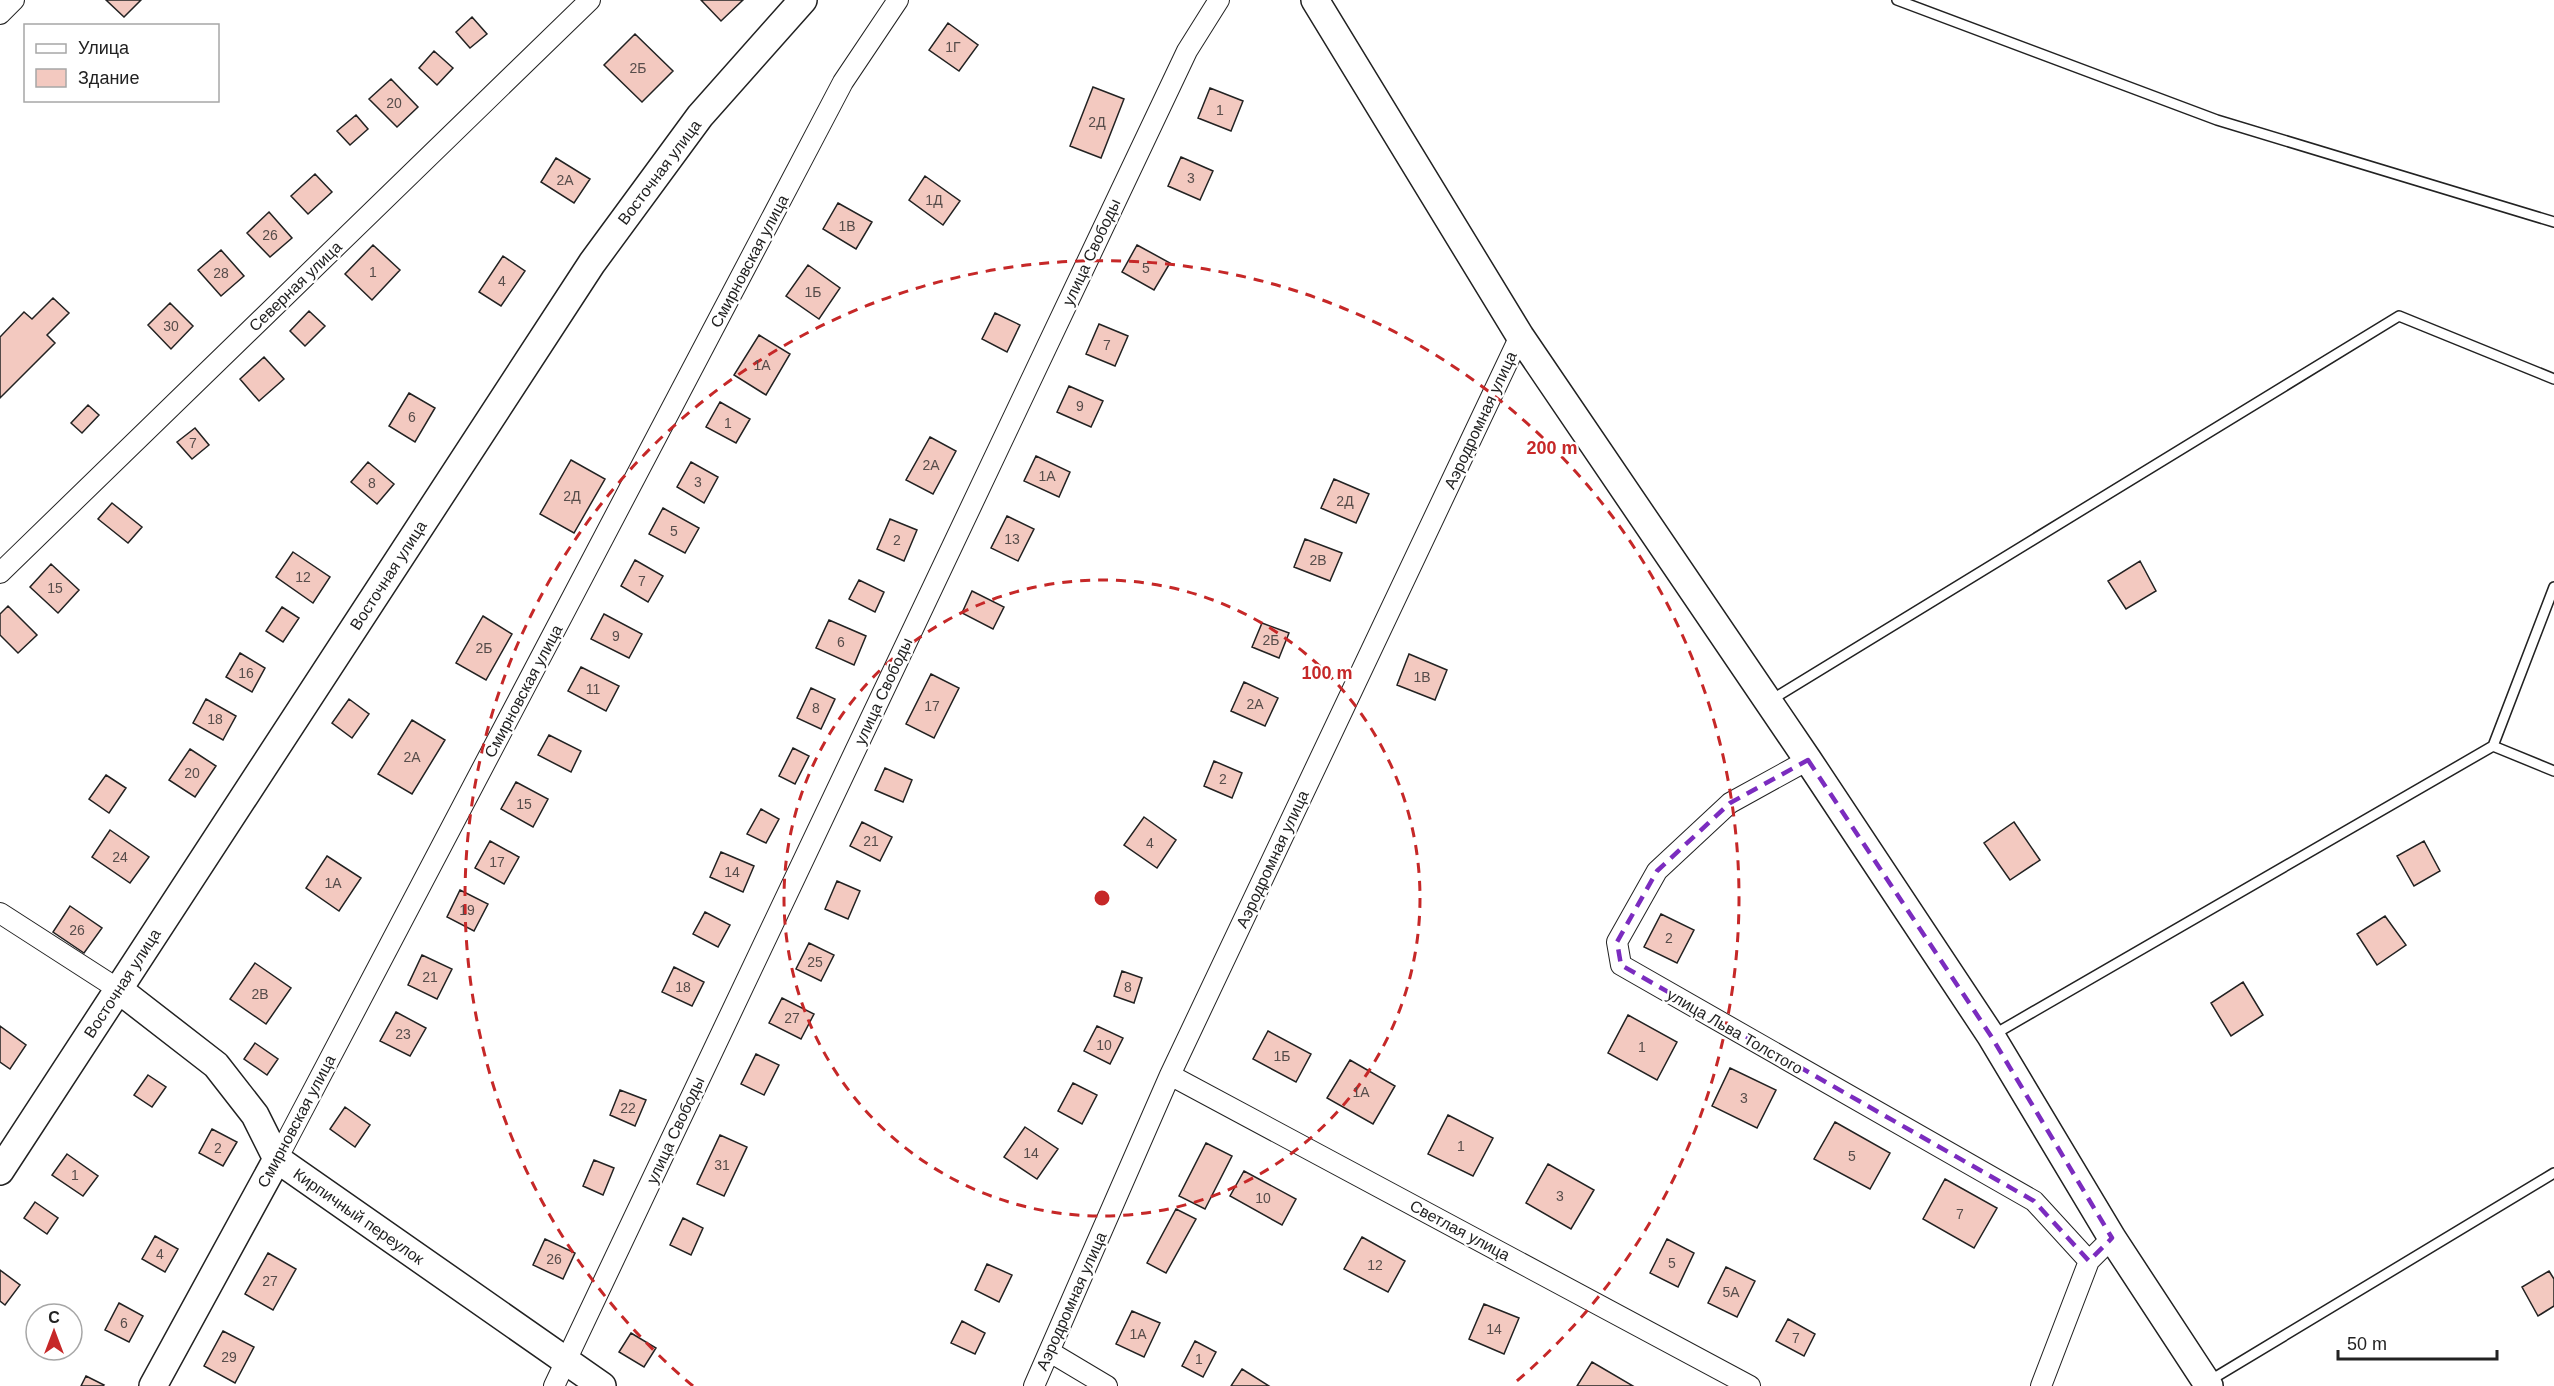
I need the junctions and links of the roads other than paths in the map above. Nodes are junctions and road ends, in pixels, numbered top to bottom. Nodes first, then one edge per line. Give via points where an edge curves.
1 (14, 0) edge
2 (590, 0) edge
3 (803, 0) edge
4 (898, 0) edge
5 (1219, 0) edge
6 (1315, 0) edge
7 (1897, 0) edge
8 (0, 14) edge
9 (2554, 222) edge
10 (1520, 336) junction
11 (2554, 379) edge
12 (0, 573) edge
13 (2554, 587) edge
14 (1768, 702) junction
15 (2493, 746) junction
16 (1808, 760) junction
17 (2554, 771) edge
18 (0, 913) edge
19 (118, 989) junction
20 (1991, 1036) junction
21 (1170, 1075) junction
22 (277, 1159) junction
23 (0, 1171) edge
24 (2554, 1173) edge
25 (2112, 1238) junction
26 (2089, 1261) junction
27 (1050, 1352) junction
28 (566, 1359) junction
29 (2208, 1384) edge
30 (153, 1386) edge
31 (554, 1386) edge
32 (602, 1386) edge
33 (1034, 1386) edge
34 (1107, 1386) edge
35 (1750, 1386) edge
36 (2041, 1386) edge

1 - 8 street
2 - 12 street, Северная улица
3 - 19 street, Восточная улица via 700,116 592,263
4 - 22 street, Смирновская улица via 843,81
5 - 28 street, улица Свободы via 1187,51
6 - 10 street
7 - 9 lane via 2217,120
10 - 14 street
10 - 21 street, Аэродромная улица
11 - 14 lane via 2399,315
13 - 15 lane
14 - 16 street
15 - 17 lane
15 - 20 lane
16 - 20 street
16 - 26 street, улица Льва Толстого via 1730,803 1658,871 1617,942 1621,965 2034,1201
18 - 19 street, Кирпичный переулок
19 - 22 street, Кирпичный переулок via 216,1065 255,1115
19 - 23 street, Восточная улица
20 - 25 street
21 - 27 street, Аэродромная улица
21 - 35 street, Светлая улица
22 - 28 street, Кирпичный переулок
22 - 30 street, Смирновская улица
24 - 29 lane
25 - 26 street
25 - 29 street
26 - 36 street
27 - 33 street, Аэродромная улица
27 - 34 street
28 - 31 street, улица Свободы
28 - 32 street, Кирпичный переулок

